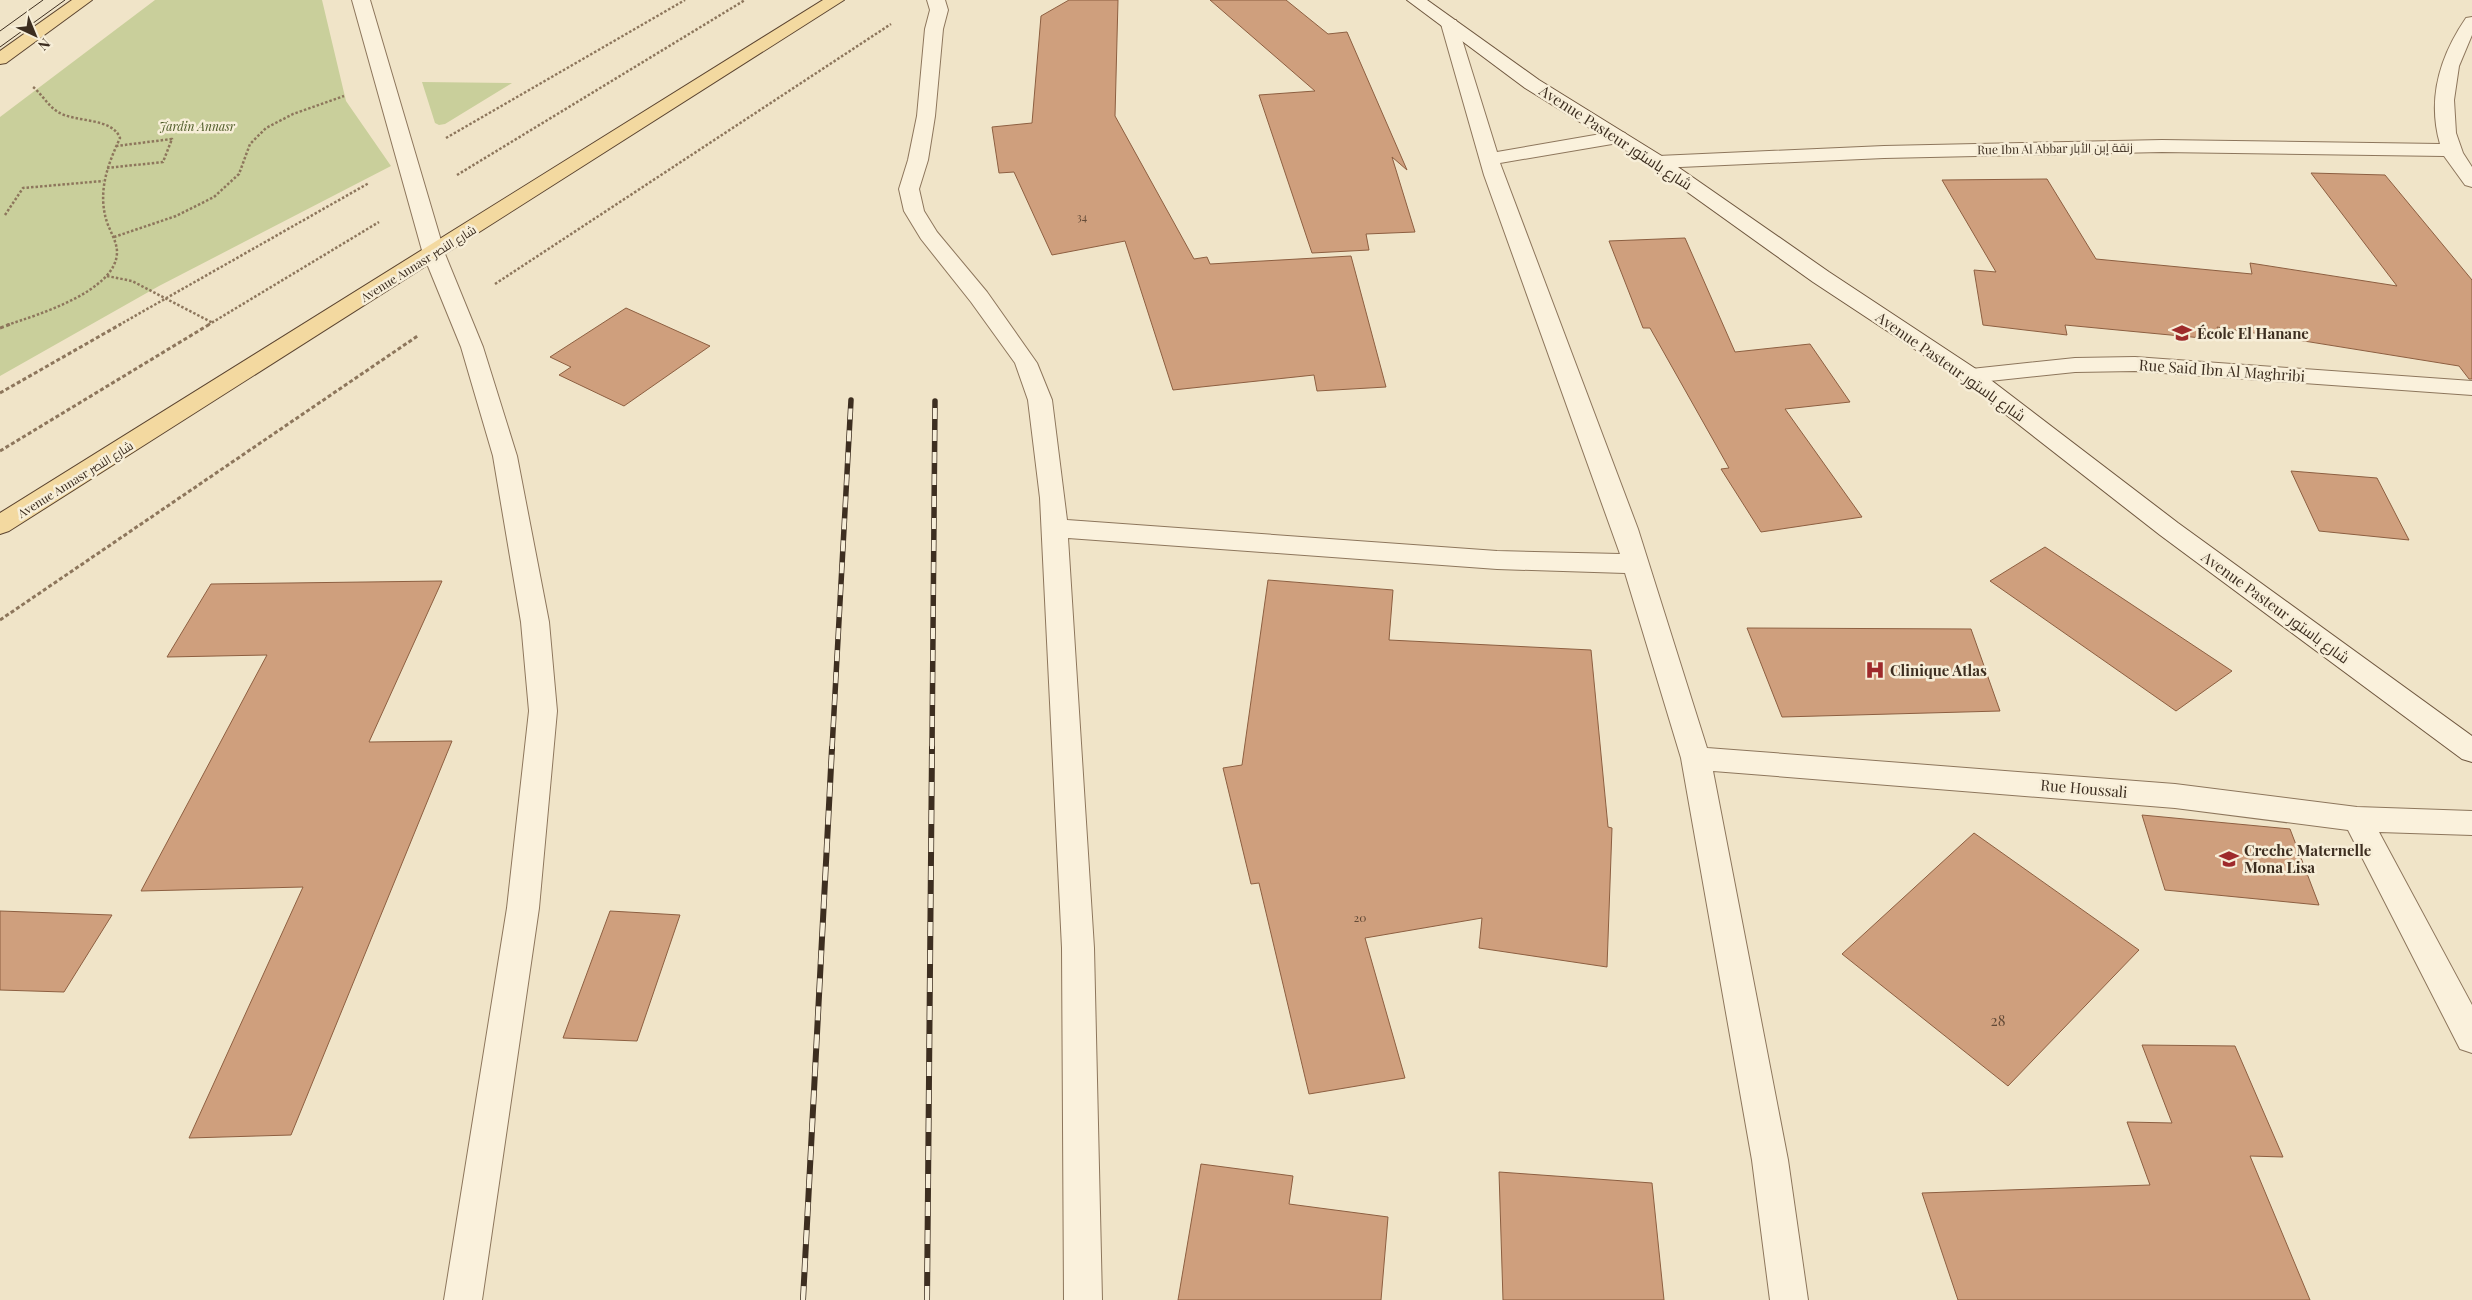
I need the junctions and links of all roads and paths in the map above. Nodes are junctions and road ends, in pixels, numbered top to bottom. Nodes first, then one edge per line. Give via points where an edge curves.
1 (83, 0) edge
2 (362, 0) edge
3 (686, 0) edge
4 (745, 0) edge
5 (835, 0) edge
6 (936, 0) edge
7 (1416, 0) edge
8 (2472, 22) edge
9 (1450, 24) junction
10 (0, 59) edge
11 (385, 82) junction
12 (28, 83) dead end
13 (1618, 137) junction
14 (116, 146) junction
15 (2451, 150) junction
16 (408, 160) junction
17 (1489, 160) junction
18 (1658, 162) junction
19 (107, 168) junction
20 (103, 181) junction
21 (2472, 181) edge
22 (418, 198) junction
23 (5, 215) dead end
24 (114, 237) junction
25 (434, 254) junction
26 (107, 276) junction
27 (166, 298) junction
28 (214, 323) junction
29 (0, 328) edge
30 (1972, 376) junction
31 (2472, 388) edge
32 (0, 393) edge
33 (0, 451) edge
34 (0, 525) edge
35 (1055, 528) junction
36 (1636, 564) junction
37 (2472, 751) edge
38 (1696, 758) junction
39 (2357, 818) junction
40 (2472, 823) edge
41 (2472, 1038) edge
42 (463, 1300) edge
43 (1083, 1300) edge
44 (1790, 1300) edge

1 - 10 main road
2 - 11 street
3 - 16 path
4 - 22 path
5 - 25 main road, Avenue Annasr شارع النصر
6 - 35 street via 939,10 934,29 926,116 910,189 914,211 928,235 979,296 1026,363 1040,400
7 - 9 street, Avenue Pasteur شارع باستور
8 - 15 street via 2461,36 2445,86 2444,117
9 - 13 street, Avenue Pasteur شارع باستور via 1532,84
9 - 17 street
11 - 16 street
11 - 24 path via 279,121 250,144 239,174 214,196 176,216
12 - 14 path via 63,115 114,127 120,138
13 - 17 street
13 - 18 street, Avenue Pasteur شارع باستور
14 - 19 path
14 - 19 path via 172,140 163,162
15 - 18 street, Rue Ibn Al Abbar زنقة إبن الأبار via 2153,146 1884,152
15 - 21 street
16 - 22 street
16 - 27 path
17 - 36 street
18 - 30 street, Avenue Pasteur شارع باستور via 1821,277
19 - 20 path
20 - 23 path via 23,188
20 - 24 path via 102,201
22 - 25 street
22 - 28 path
24 - 26 path via 117,254
25 - 34 main road, Avenue Annasr شارع النصر
25 - 42 street via 472,347 505,456 535,622 544,712 523,908 494,1115
26 - 27 path via 132,281
26 - 29 path via 62,306
27 - 28 path
27 - 32 path
28 - 33 path
30 - 31 street, Rue Said Ibn Al Maghribi via 2135,364
30 - 37 street, Avenue Pasteur شارع باستور via 2169,529
35 - 36 street via 1497,560
35 - 43 street via 1078,948
36 - 38 street
38 - 39 street, Rue Houssali via 2117,791
38 - 44 street via 1770,1160
39 - 40 street, Rue Houssali
39 - 41 street

